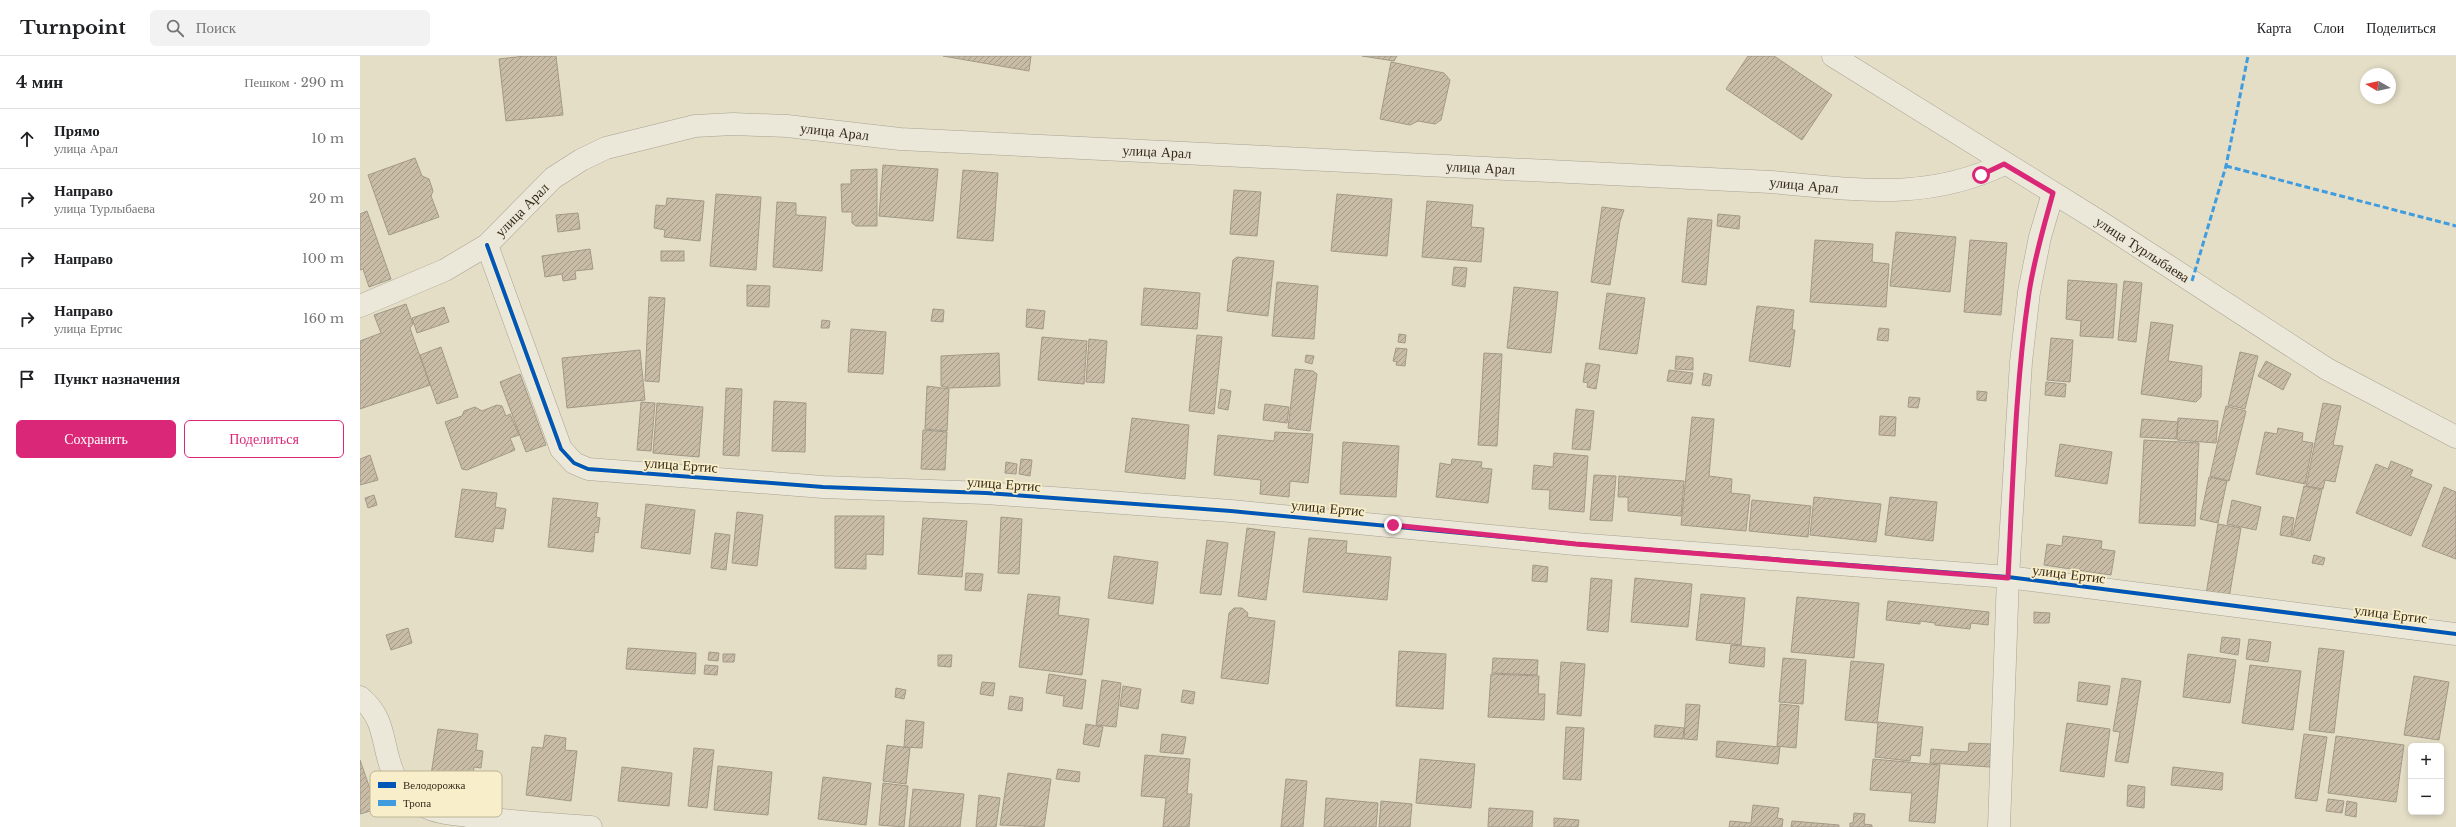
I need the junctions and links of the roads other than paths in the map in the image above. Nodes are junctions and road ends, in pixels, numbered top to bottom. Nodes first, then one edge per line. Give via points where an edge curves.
1 (1833, 56) edge
2 (2004, 164) junction
3 (2053, 193) junction
4 (487, 245) junction
5 (360, 306) edge
6 (2456, 437) edge
7 (2008, 578) junction
8 (2456, 634) edge
9 (360, 697) edge
10 (392, 771) edge
11 (474, 817) edge
12 (591, 827) edge
13 (2000, 827) edge

1 - 2 street, улица Турлыбаева
2 - 3 street, улица Турлыбаева
2 - 4 street, улица Арал via 1981,175 1910,190 1886,191 1771,182 900,139 787,126 695,126 606,148 580,160 553,178
3 - 6 street, улица Турлыбаева via 2327,369
3 - 7 street via 2040,237 2026,315 2015,435
4 - 5 street, улица Арал via 445,270
4 - 7 street, улица Ертис via 561,449 574,463 588,469 823,487 986,493 1223,510 1576,544
7 - 8 street, улица Ертис
7 - 13 street
9 - 10 street via 371,706 381,725
11 - 12 street

